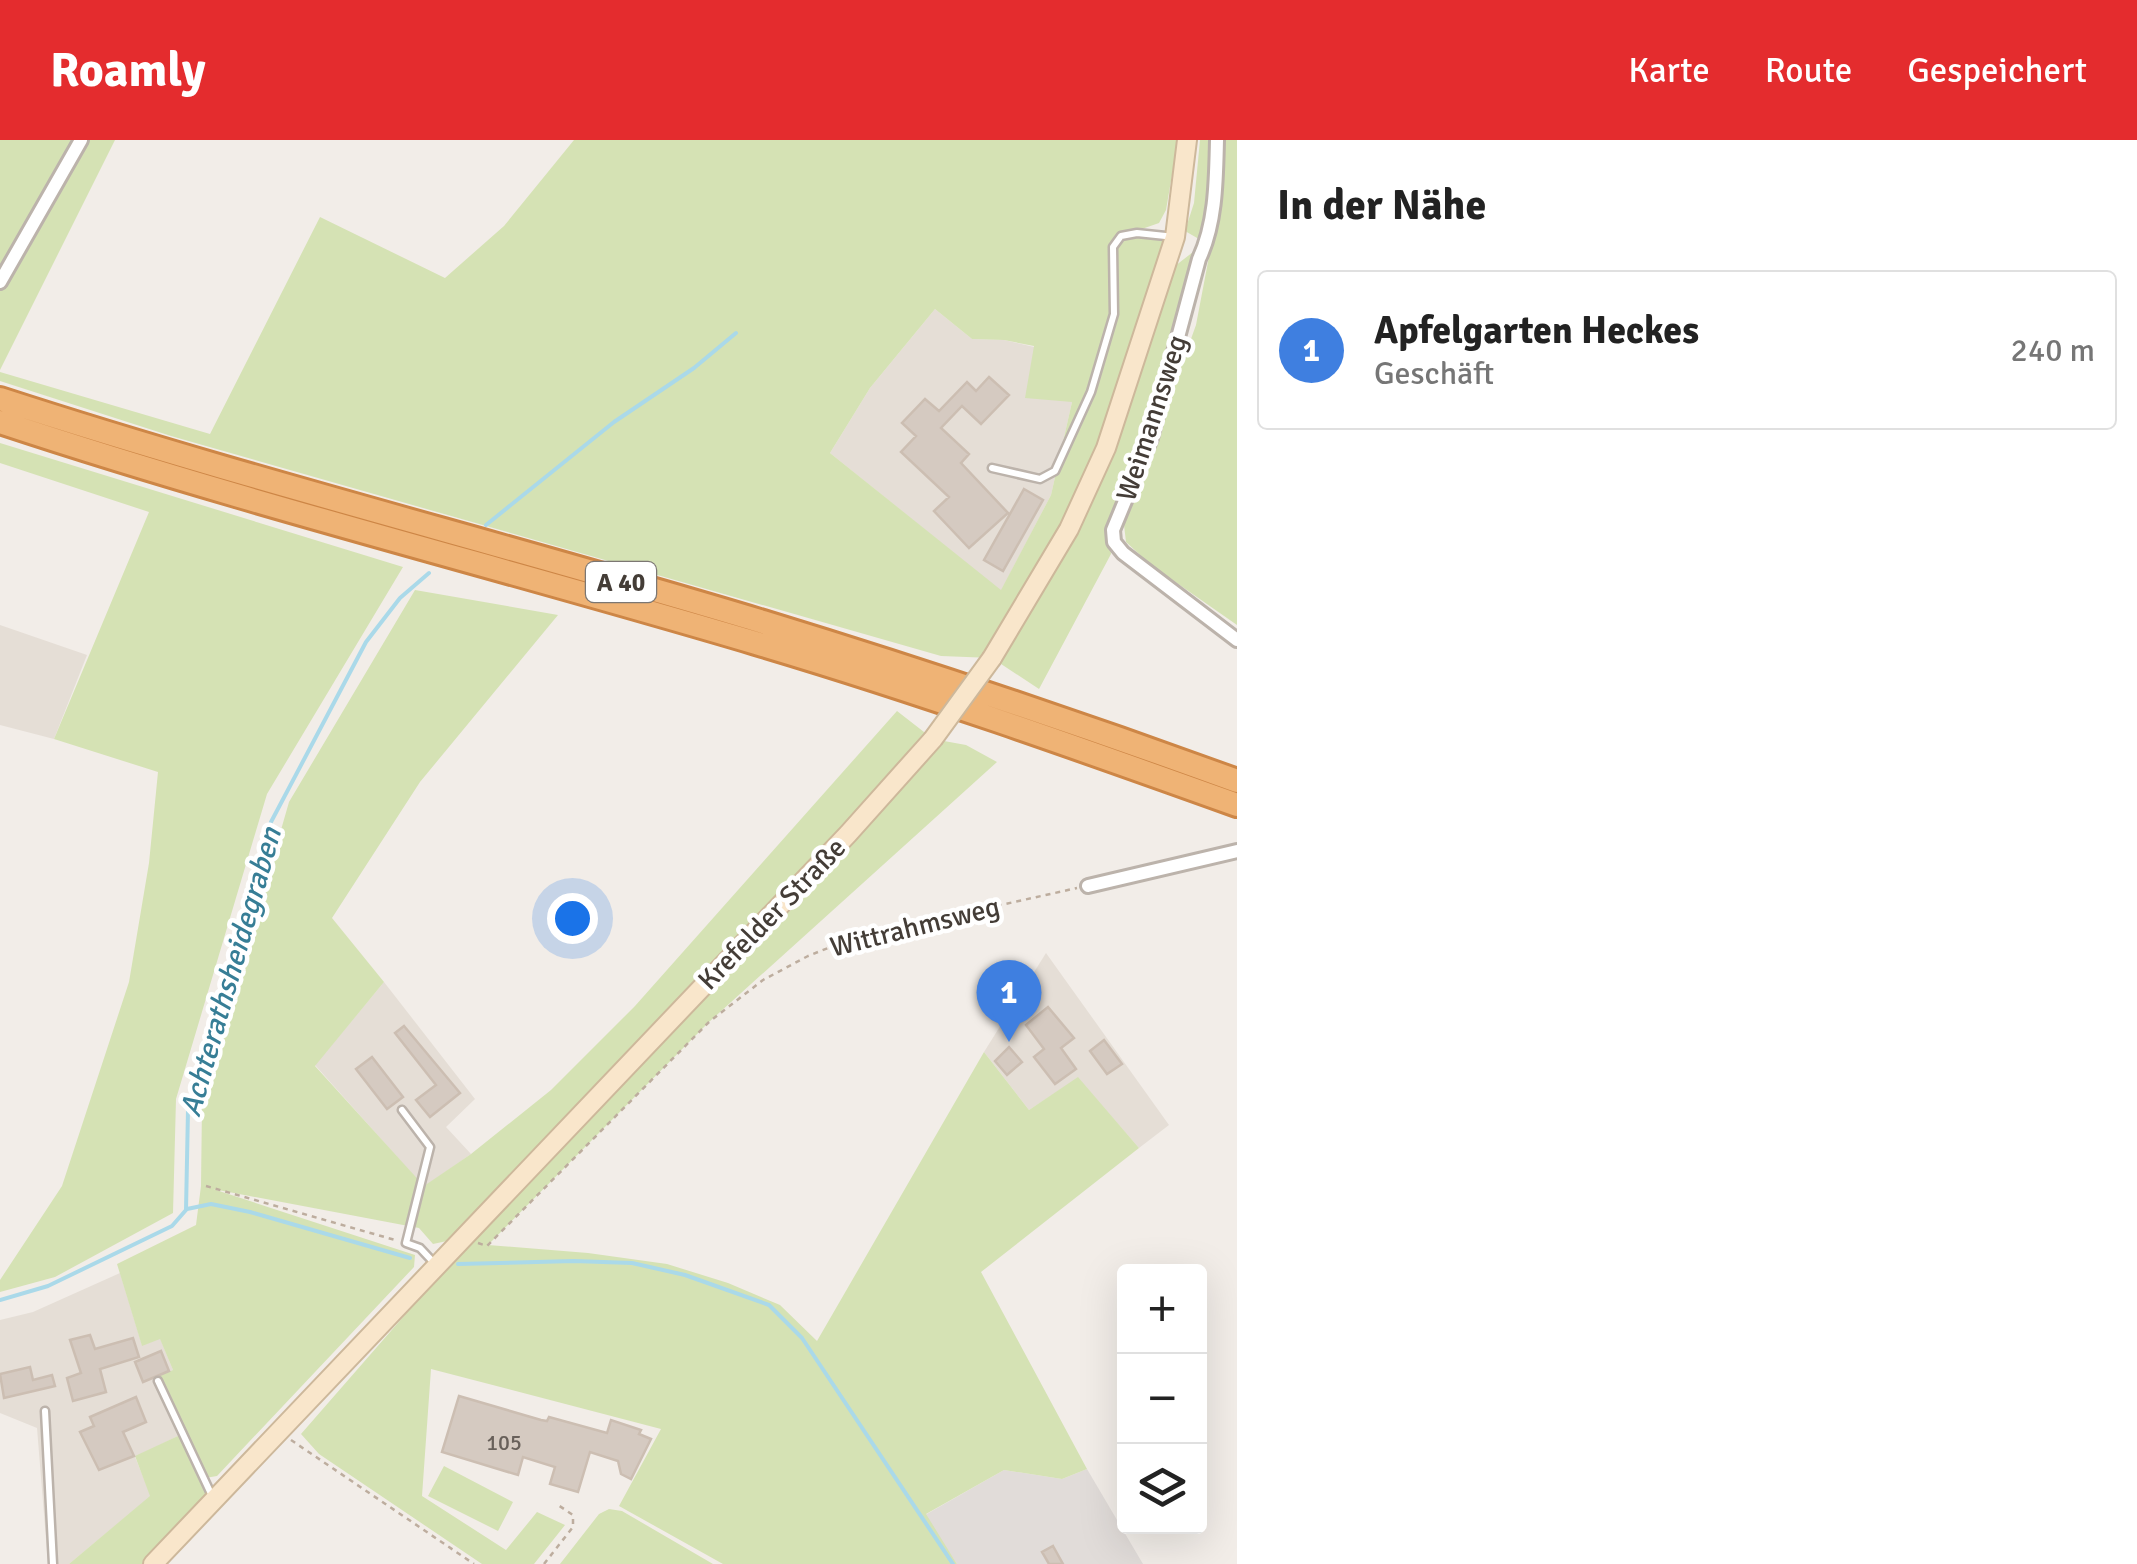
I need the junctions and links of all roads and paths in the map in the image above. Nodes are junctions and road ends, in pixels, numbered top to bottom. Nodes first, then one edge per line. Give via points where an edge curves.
1 (81, 140) edge
2 (1187, 140) edge
3 (1218, 140) edge
4 (1175, 237) junction
5 (0, 282) edge
6 (0, 398) edge
7 (0, 422) edge
8 (992, 468) dead end
9 (1237, 640) edge
10 (1237, 782) edge
11 (1237, 805) edge
12 (1237, 851) edge
13 (1088, 886) joint
14 (402, 1110) dead end
15 (206, 1186) dead end
16 (463, 1238) junction
17 (406, 1244) junction
18 (436, 1266) junction
19 (158, 1382) dead end
20 (46, 1411) dead end
21 (278, 1430) junction
22 (214, 1500) junction
23 (558, 1505) dead end
24 (54, 1564) edge
25 (153, 1564) edge
26 (474, 1564) edge
27 (544, 1564) edge

1 - 5 street
2 - 4 main road, Krefelder Straße
3 - 9 street, Weimannsweg via 1206,244 1152,438 1114,542
4 - 8 lane via 1121,236 1113,247 1114,314 1091,392 1055,471 1040,479
4 - 16 main road, Krefelder Straße, bridge via 1106,448 1069,529 992,658 933,739 848,834
6 - 10 highway, A 40 via 272,484 855,650
7 - 11 highway, A 40 via 263,504 758,643
12 - 13 street
13 - 16 path, Wittrahmsweg via 853,938 764,980 709,1022 487,1246
14 - 17 lane via 430,1147
15 - 17 path
16 - 18 main road, Krefelder Straße
17 - 18 lane via 420,1248
18 - 21 main road, Krefelder Straße
19 - 22 lane
20 - 24 lane
21 - 22 main road, Krefelder Straße
21 - 26 path
22 - 25 main road, Krefelder Straße
23 - 27 path via 573,1515 574,1526

